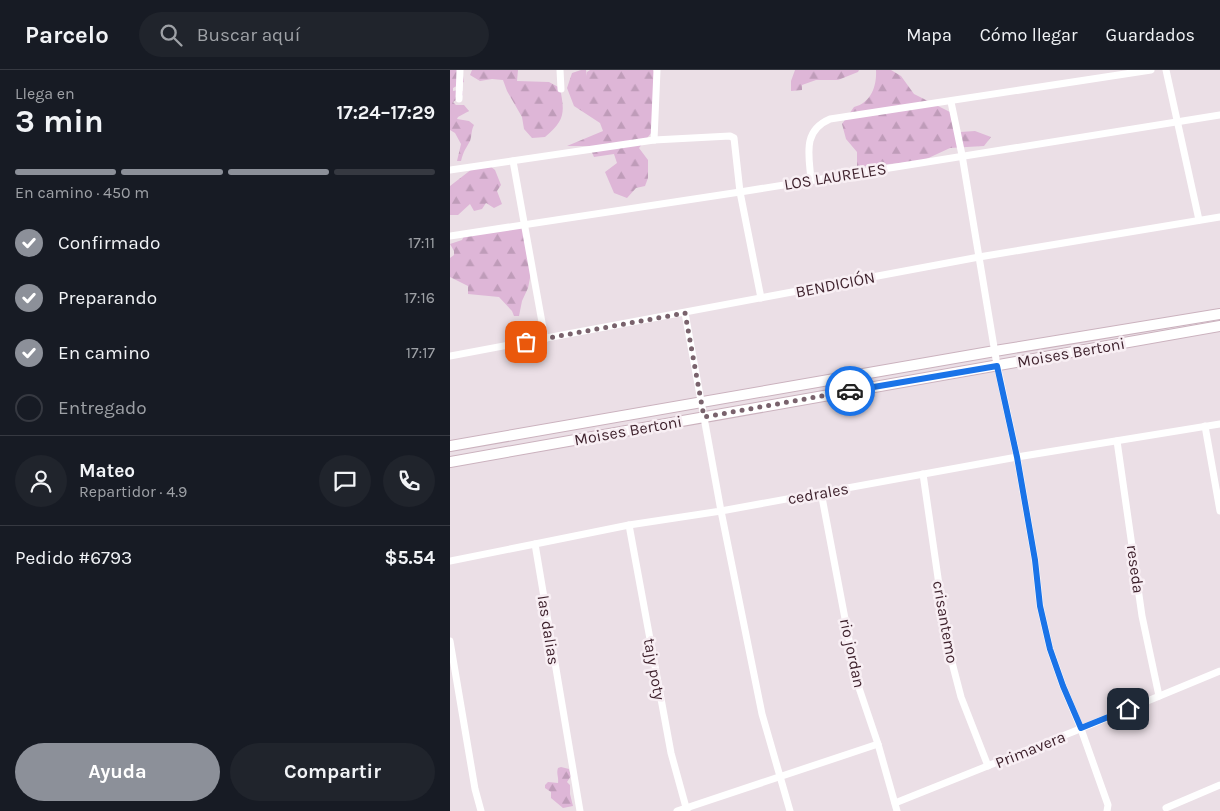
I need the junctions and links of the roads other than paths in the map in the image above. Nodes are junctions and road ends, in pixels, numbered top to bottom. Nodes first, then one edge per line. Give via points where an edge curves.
1 (460, 70) edge
2 (560, 70) edge
3 (657, 70) edge
4 (1151, 70) edge
5 (1166, 70) edge
6 (561, 89) dead end
7 (459, 100) dead end
8 (951, 102) junction
9 (1220, 114) edge
10 (1178, 121) junction
11 (654, 140) junction
12 (962, 155) junction
13 (513, 162) junction
14 (450, 170) edge
15 (811, 180) junction
16 (740, 192) junction
17 (1220, 217) edge
18 (1199, 220) junction
19 (524, 224) junction
20 (450, 236) edge
21 (979, 257) junction
22 (761, 298) junction
23 (685, 313) junction
24 (1220, 314) edge
25 (1220, 326) edge
26 (545, 339) junction
27 (995, 351) junction
28 (450, 356) edge
29 (997, 366) junction
30 (702, 403) junction
31 (704, 417) junction
32 (1220, 424) edge
33 (1205, 426) junction
34 (1117, 441) junction
35 (450, 446) edge
36 (1017, 457) junction
37 (450, 462) edge
38 (923, 474) junction
39 (822, 492) junction
40 (721, 511) junction
41 (1220, 511) edge
42 (629, 525) junction
43 (535, 544) junction
44 (450, 561) edge
45 (450, 641) edge
46 (1220, 671) edge
47 (1159, 696) junction
48 (1081, 728) junction
49 (878, 744) junction
50 (988, 766) junction
51 (780, 777) junction
52 (1220, 785) edge
53 (894, 803) junction
54 (1166, 808) dead end
55 (687, 810) edge
56 (481, 811) edge
57 (580, 811) edge
58 (677, 811) edge
59 (790, 811) edge
60 (897, 811) edge
61 (1107, 811) edge

1 - 7 street
2 - 6 street
3 - 11 street
4 - 8 street
5 - 10 street
8 - 12 street
8 - 15 street via 830,119 820,124 810,136
9 - 10 street, LOS LAURELES
10 - 12 street, LOS LAURELES
10 - 18 street
11 - 13 street
11 - 16 street via 734,138
12 - 15 street, LOS LAURELES
12 - 21 street
13 - 14 street
13 - 19 street
15 - 16 street, LOS LAURELES
16 - 19 street, LOS LAURELES
16 - 22 street
17 - 18 street, BENDICIÓN
18 - 21 street, BENDICIÓN
19 - 20 street, LOS LAURELES
19 - 26 street
21 - 22 street, BENDICIÓN
21 - 27 street
22 - 23 street, BENDICIÓN
23 - 26 street, BENDICIÓN
23 - 30 street
24 - 27 street, Moises Bertoni
25 - 29 street, Moises Bertoni
26 - 28 street, BENDICIÓN
27 - 29 street
27 - 30 street, Moises Bertoni
29 - 31 street, Moises Bertoni
29 - 36 street
30 - 31 street
30 - 35 street, Moises Bertoni
31 - 37 street, Moises Bertoni
31 - 40 street
32 - 33 street, cedrales
33 - 34 street, cedrales
33 - 41 street
34 - 36 street, cedrales
34 - 47 street, reseda via 1142,616
36 - 38 street, cedrales
36 - 48 street via 1040,606 1050,649
38 - 39 street, cedrales
38 - 50 street, crisantemo via 948,647 961,697
39 - 40 street, cedrales
39 - 49 street, rio jordan via 857,682
40 - 42 street, cedrales
40 - 51 street via 762,714
42 - 43 street
42 - 55 street, tajy poty via 671,754
43 - 44 street
43 - 57 street, las dalias
45 - 56 street
46 - 47 street, Primavera
47 - 48 street, Primavera
48 - 50 street, Primavera
48 - 61 street via 1108,805
49 - 51 street
49 - 53 street, rio jordan
50 - 53 street, Primavera
51 - 55 street
51 - 59 street
52 - 54 street
53 - 60 street, rio jordan
55 - 58 street

